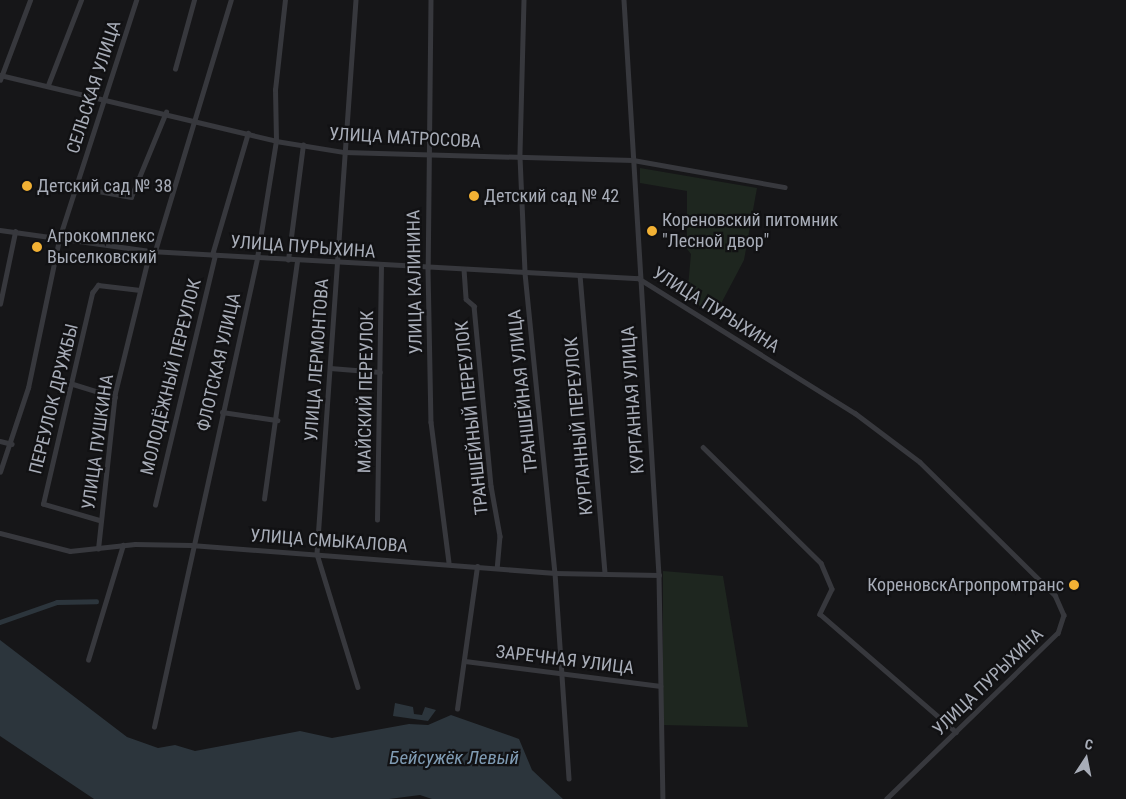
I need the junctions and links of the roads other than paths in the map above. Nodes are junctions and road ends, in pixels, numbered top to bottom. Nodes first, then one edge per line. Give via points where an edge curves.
1 (30, 0) edge
2 (80, 0) edge
3 (136, 0) edge
4 (194, 0) edge
5 (231, 0) edge
6 (285, 0) edge
7 (356, 0) edge
8 (431, 0) edge
9 (524, 0) edge
10 (624, 0) edge
11 (175, 68) dead end
12 (1, 77) edge
13 (48, 85) junction
14 (103, 98) junction
15 (166, 112) junction
16 (197, 120) junction
17 (248, 133) junction
18 (276, 141) junction
19 (303, 145) junction
20 (344, 152) junction
21 (429, 154) junction
22 (520, 157) junction
23 (633, 160) junction
24 (76, 187) junction
25 (785, 188) dead end
26 (0, 230) edge
27 (15, 232) junction
28 (59, 238) junction
29 (152, 251) junction
30 (213, 255) junction
31 (257, 258) junction
32 (288, 260) junction
33 (297, 261) junction
34 (338, 263) junction
35 (381, 266) junction
36 (428, 268) junction
37 (464, 270) junction
38 (525, 273) junction
39 (580, 275) junction
40 (638, 278) junction
41 (140, 290) junction
42 (0, 304) edge
43 (330, 368) junction
44 (380, 372) junction
45 (73, 384) junction
46 (115, 397) junction
47 (222, 412) junction
48 (277, 420) junction
49 (0, 441) edge
50 (12, 444) junction
51 (703, 448) dead end
52 (0, 472) edge
53 (264, 499) dead end
54 (154, 505) dead end
55 (377, 520) dead end
56 (101, 521) junction
57 (0, 534) edge
58 (123, 545) junction
59 (191, 545) junction
60 (98, 549) junction
61 (317, 554) junction
62 (449, 563) junction
63 (477, 566) junction
64 (497, 568) junction
65 (555, 573) junction
66 (605, 574) junction
67 (659, 574) junction
68 (88, 660) dead end
69 (466, 661) junction
70 (564, 676) junction
71 (660, 686) junction
72 (358, 687) dead end
73 (458, 709) dead end
74 (154, 727) dead end
75 (956, 732) junction
76 (569, 779) dead end
77 (663, 799) edge
78 (887, 799) edge

1 - 12 street
2 - 13 street
3 - 14 street, СЕЛЬСКАЯ УЛИЦА
4 - 11 street
5 - 16 street, УЛИЦА ПУШКИНА
6 - 18 street, ФЛОТСКАЯ УЛИЦА via 275,90
7 - 20 street, УЛИЦА ЛЕРМОНТОВА
8 - 21 street, УЛИЦА КАЛИНИНА
9 - 22 street, ТРАНШЕЙНАЯ УЛИЦА
10 - 23 street, КУРГАННАЯ УЛИЦА
12 - 13 street, УЛИЦА МАТРОСОВА
13 - 14 street, УЛИЦА МАТРОСОВА
14 - 15 street, УЛИЦА МАТРОСОВА
14 - 24 street, СЕЛЬСКАЯ УЛИЦА
15 - 16 street, УЛИЦА МАТРОСОВА
15 - 24 street via 131,197
16 - 17 street, УЛИЦА МАТРОСОВА
16 - 29 street, УЛИЦА ПУШКИНА
17 - 18 street, УЛИЦА МАТРОСОВА
17 - 30 street, МОЛОДЁЖНЫЙ ПЕРЕУЛОК
18 - 19 street, УЛИЦА МАТРОСОВА
18 - 31 street, ФЛОТСКАЯ УЛИЦА
19 - 20 street, УЛИЦА МАТРОСОВА
19 - 32 street
20 - 21 street, УЛИЦА МАТРОСОВА
20 - 34 street, УЛИЦА ЛЕРМОНТОВА
21 - 22 street, УЛИЦА МАТРОСОВА
21 - 36 street, УЛИЦА КАЛИНИНА
22 - 23 street, УЛИЦА МАТРОСОВА
22 - 38 street, ТРАНШЕЙНАЯ УЛИЦА
23 - 25 street, УЛИЦА МАТРОСОВА
23 - 40 street, КУРГАННАЯ УЛИЦА
24 - 28 street, СЕЛЬСКАЯ УЛИЦА
26 - 27 street, УЛИЦА ПУРЫХИНА
27 - 28 street, УЛИЦА ПУРЫХИНА
27 - 42 street
28 - 29 street, УЛИЦА ПУРЫХИНА
28 - 50 street, СЕЛЬСКАЯ УЛИЦА
29 - 30 street, УЛИЦА ПУРЫХИНА
29 - 41 street, УЛИЦА ПУШКИНА
30 - 31 street, УЛИЦА ПУРЫХИНА
30 - 54 street, МОЛОДЁЖНЫЙ ПЕРЕУЛОК
31 - 32 street, УЛИЦА ПУРЫХИНА
31 - 47 street, ФЛОТСКАЯ УЛИЦА
32 - 33 street, УЛИЦА ПУРЫХИНА
33 - 34 street, УЛИЦА ПУРЫХИНА
33 - 48 street
34 - 35 street, УЛИЦА ПУРЫХИНА
34 - 43 street, УЛИЦА ЛЕРМОНТОВА
35 - 36 street, УЛИЦА ПУРЫХИНА
35 - 44 street, МАЙСКИЙ ПЕРЕУЛОК
36 - 37 street, УЛИЦА ПУРЫХИНА
36 - 62 street, УЛИЦА КАЛИНИНА via 431,422
37 - 38 street, УЛИЦА ПУРЫХИНА
37 - 64 street, ТРАНШЕЙНЫЙ ПЕРЕУЛОК via 466,299 474,306 491,486 500,536
38 - 39 street, УЛИЦА ПУРЫХИНА
38 - 65 street, ТРАНШЕЙНАЯ УЛИЦА
39 - 40 street, УЛИЦА ПУРЫХИНА
39 - 66 street, КУРГАННЫЙ ПЕРЕУЛОК
40 - 67 street, КУРГАННАЯ УЛИЦА
40 - 75 street, УЛИЦА ПУРЫХИНА via 898,442 1062,604 1064,615 1058,633
41 - 45 street, ПЕРЕУЛОК ДРУЖБЫ via 105,285 95,288
41 - 46 street, УЛИЦА ПУШКИНА
43 - 44 street
43 - 61 street, УЛИЦА ЛЕРМОНТОВА
44 - 55 street, МАЙСКИЙ ПЕРЕУЛОК
45 - 46 street
45 - 56 street, ПЕРЕУЛОК ДРУЖБЫ via 43,504
46 - 56 street, УЛИЦА ПУШКИНА
47 - 48 street
47 - 59 street, ФЛОТСКАЯ УЛИЦА
48 - 53 street
49 - 50 street
50 - 52 street, СЕЛЬСКАЯ УЛИЦА
51 - 75 street via 821,563 832,589 820,614
56 - 60 street, УЛИЦА ПУШКИНА
57 - 60 street, УЛИЦА СМЫКАЛОВА via 70,551
58 - 59 street, УЛИЦА СМЫКАЛОВА
58 - 60 street, УЛИЦА СМЫКАЛОВА
58 - 68 street
59 - 61 street, УЛИЦА СМЫКАЛОВА
59 - 74 street, ФЛОТСКАЯ УЛИЦА
61 - 62 street, УЛИЦА СМЫКАЛОВА
61 - 72 street, УЛИЦА ЛЕРМОНТОВА
62 - 63 street, УЛИЦА СМЫКАЛОВА
63 - 64 street, УЛИЦА СМЫКАЛОВА
63 - 69 street
64 - 65 street, УЛИЦА СМЫКАЛОВА
65 - 66 street, УЛИЦА СМЫКАЛОВА
65 - 70 street, ТРАНШЕЙНАЯ УЛИЦА
66 - 67 street, УЛИЦА СМЫКАЛОВА
67 - 71 street, КУРГАННАЯ УЛИЦА
69 - 70 street, ЗАРЕЧНАЯ УЛИЦА
69 - 73 street
70 - 71 street, ЗАРЕЧНАЯ УЛИЦА
70 - 76 street, ТРАНШЕЙНАЯ УЛИЦА
71 - 77 street, КУРГАННАЯ УЛИЦА
75 - 78 street, УЛИЦА ПУРЫХИНА

